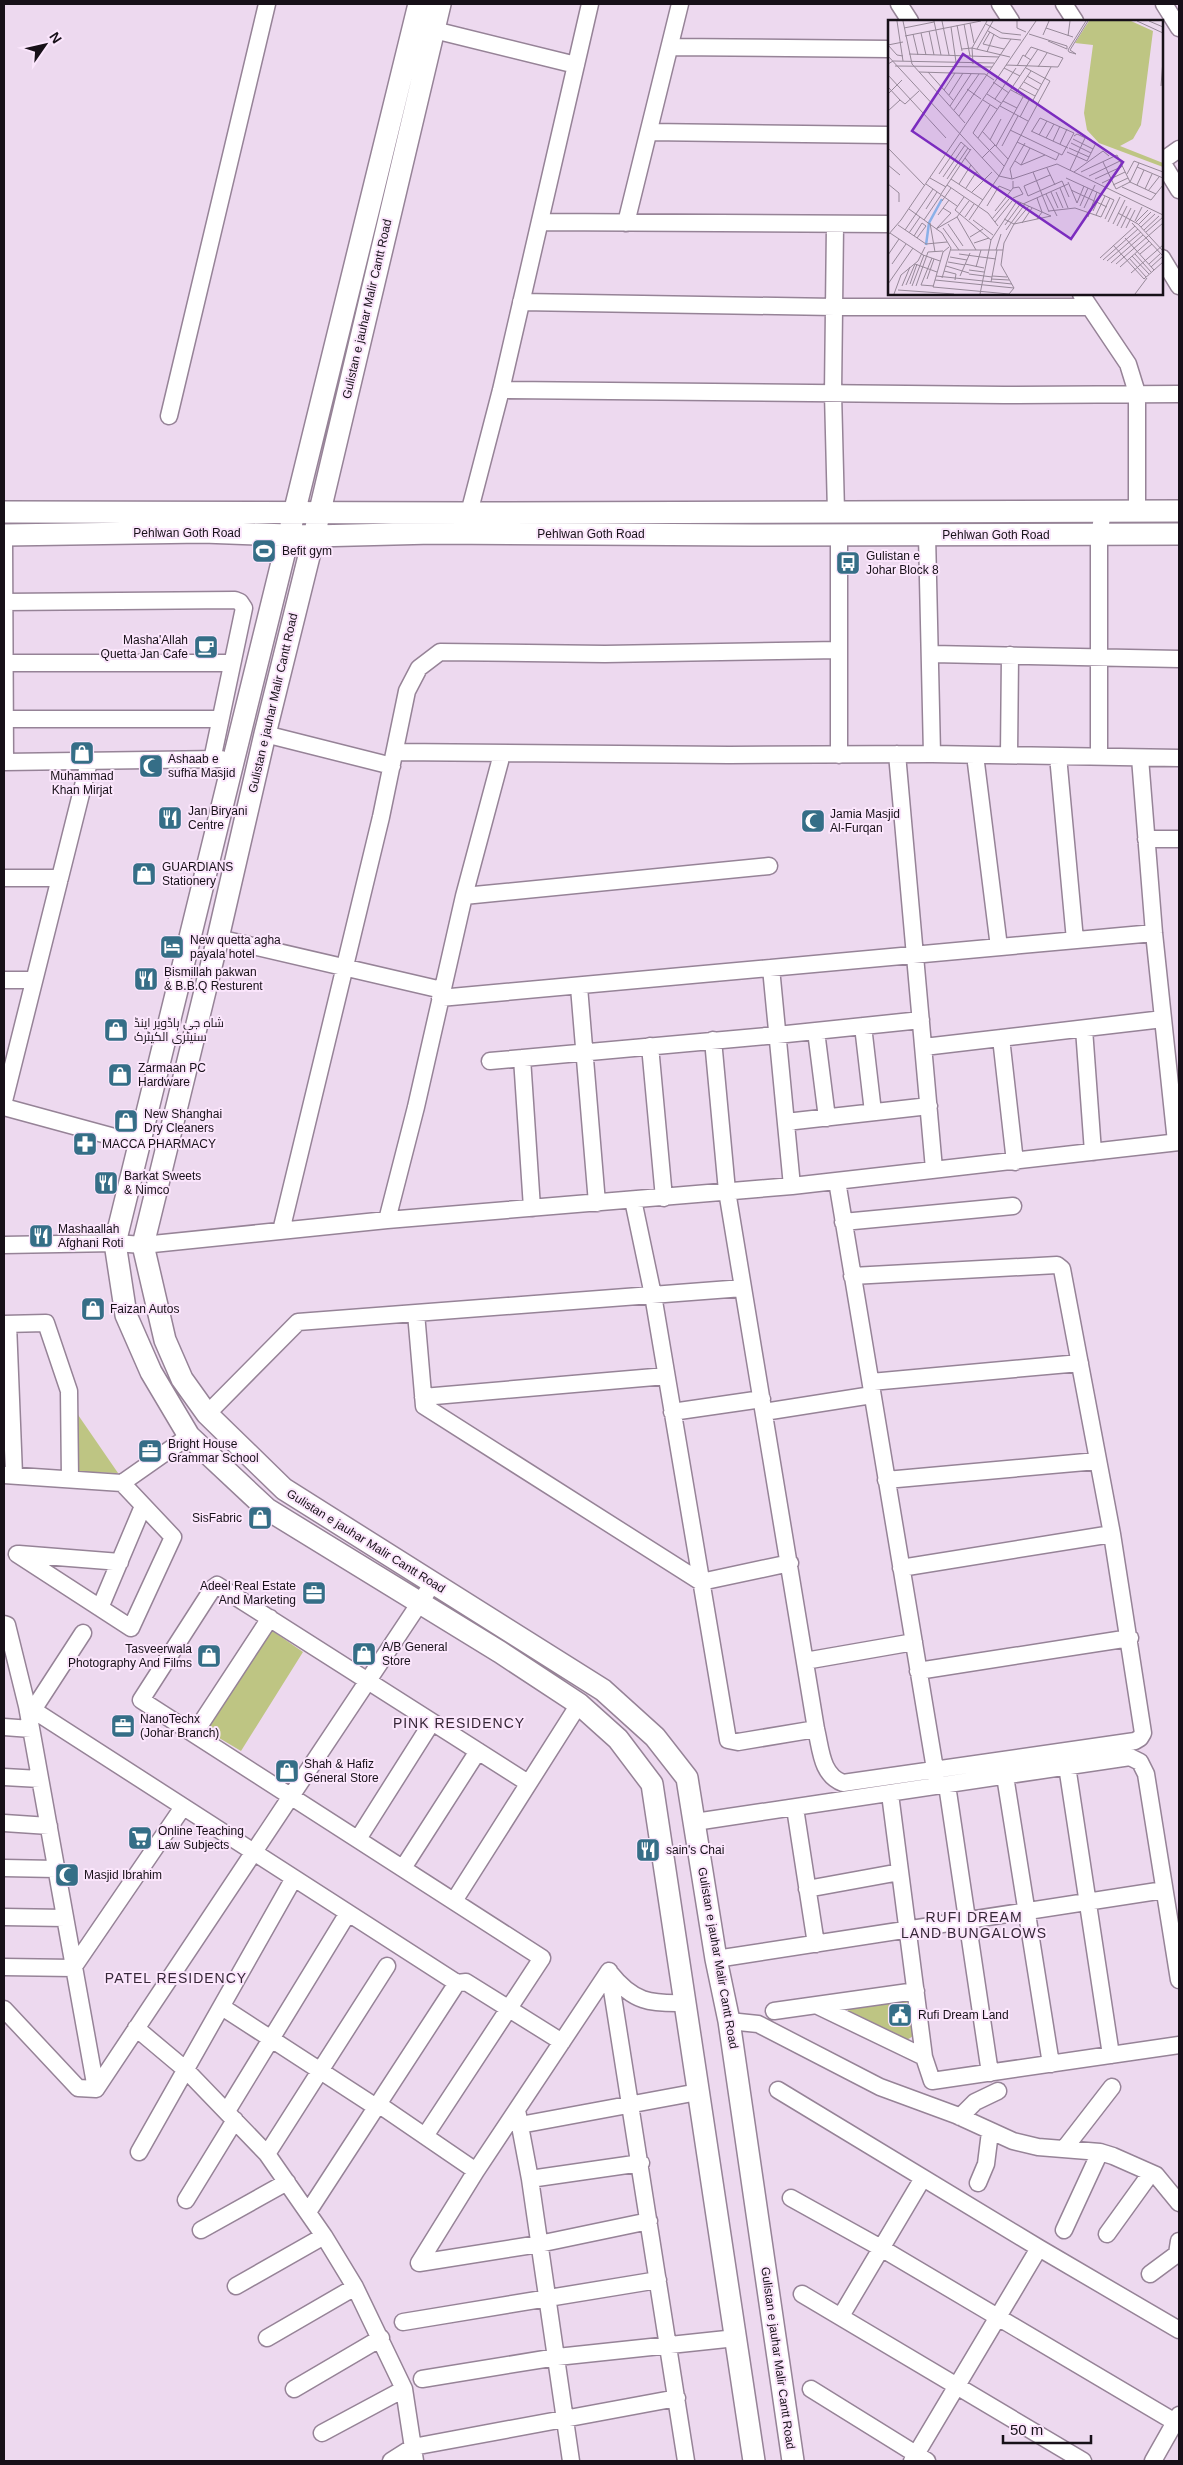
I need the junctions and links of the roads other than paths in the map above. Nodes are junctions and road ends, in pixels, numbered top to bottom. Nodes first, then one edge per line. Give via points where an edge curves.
1 (267, 4) edge
2 (420, 4) edge
3 (440, 4) edge
4 (590, 4) edge
5 (680, 4) edge
6 (899, 4) edge
7 (1000, 4) edge
8 (1064, 4) edge
9 (1169, 6) edge
10 (909, 20) edge
11 (1010, 20) edge
12 (1074, 20) edge
13 (1179, 28) edge
14 (434, 30) junction
15 (670, 47) junction
16 (888, 49) edge
17 (576, 65) junction
18 (649, 132) junction
19 (888, 135) edge
20 (1179, 149) edge
21 (1163, 160) edge
22 (1163, 163) edge
23 (1179, 190) edge
24 (540, 222) junction
25 (626, 223) junction
26 (888, 224) edge
27 (835, 225) junction
28 (1163, 260) edge
29 (1179, 286) edge
30 (1085, 300) edge
31 (521, 302) junction
32 (834, 307) junction
33 (501, 390) junction
34 (833, 393) junction
35 (1137, 394) junction
36 (1179, 394) edge
37 (169, 416) dead end
38 (1137, 510) junction
39 (1179, 511) edge
40 (4, 512) edge
41 (836, 512) junction
42 (1102, 512) junction
43 (294, 513) junction
44 (318, 513) junction
45 (469, 513) junction
46 (1099, 534) junction
47 (1179, 534) edge
48 (4, 535) edge
49 (290, 535) junction
50 (839, 535) junction
51 (927, 535) junction
52 (314, 536) junction
53 (4, 539) edge
54 (4, 602) edge
55 (839, 650) junction
56 (932, 654) junction
57 (1010, 655) junction
58 (1099, 657) junction
59 (1179, 659) edge
60 (4, 663) edge
61 (232, 663) junction
62 (4, 719) edge
63 (220, 719) junction
64 (264, 734) junction
65 (502, 754) junction
66 (897, 754) junction
67 (932, 754) junction
68 (839, 755) junction
69 (975, 755) junction
70 (1009, 755) junction
71 (1058, 756) junction
72 (1099, 757) junction
73 (1140, 758) junction
74 (1179, 758) edge
75 (233, 759) junction
76 (393, 759) junction
77 (212, 760) junction
78 (4, 762) edge
79 (89, 762) junction
80 (1146, 838) junction
81 (1179, 839) edge
82 (769, 866) dead end
83 (4, 878) edge
84 (60, 878) junction
85 (464, 896) junction
86 (1154, 933) junction
87 (218, 938) junction
88 (1075, 940) junction
89 (999, 947) junction
90 (915, 955) junction
91 (345, 967) junction
92 (771, 968) junction
93 (4, 980) edge
94 (34, 980) junction
95 (580, 987) junction
96 (442, 994) junction
97 (1163, 1019) junction
98 (921, 1020) junction
99 (862, 1026) junction
100 (1084, 1028) junction
101 (816, 1031) junction
102 (778, 1036) junction
103 (1001, 1038) junction
104 (713, 1040) junction
105 (650, 1046) junction
106 (924, 1047) junction
107 (585, 1052) junction
108 (522, 1058) junction
109 (490, 1061) dead end
110 (1174, 1063) edge
111 (4, 1101) edge
112 (929, 1106) junction
113 (4, 1107) edge
114 (873, 1112) junction
115 (827, 1118) junction
116 (786, 1122) junction
117 (1178, 1142) edge
118 (140, 1144) junction
119 (1093, 1152) junction
120 (1015, 1162) junction
121 (934, 1169) junction
122 (837, 1181) junction
123 (792, 1186) junction
124 (727, 1191) junction
125 (664, 1198) junction
126 (633, 1200) junction
127 (597, 1203) junction
128 (1013, 1206) dead end
129 (532, 1208) junction
130 (387, 1220) junction
131 (843, 1222) junction
132 (281, 1231) junction
133 (115, 1243) junction
134 (4, 1245) edge
135 (143, 1245) junction
136 (852, 1276) junction
137 (744, 1288) junction
138 (653, 1295) junction
139 (416, 1313) junction
140 (6, 1324) edge
141 (1080, 1363) junction
142 (666, 1376) junction
143 (872, 1388) junction
144 (423, 1397) junction
145 (763, 1406) junction
146 (672, 1412) junction
147 (207, 1414) junction
148 (189, 1436) junction
149 (1097, 1461) junction
150 (9, 1475) edge
151 (70, 1479) junction
152 (886, 1480) junction
153 (122, 1483) junction
154 (144, 1506) junction
155 (1112, 1534) junction
156 (120, 1562) junction
157 (790, 1563) junction
158 (901, 1568) junction
159 (701, 1582) junction
160 (434, 1583) junction
161 (419, 1604) junction
162 (100, 1608) junction
163 (270, 1618) junction
164 (4, 1624) edge
165 (83, 1633) dead end
166 (1130, 1638) junction
167 (914, 1642) junction
168 (805, 1661) junction
169 (918, 1671) junction
170 (12, 1678) edge
171 (368, 1681) junction
172 (578, 1704) junction
173 (30, 1708) junction
174 (432, 1722) junction
175 (4, 1727) edge
176 (31, 1728) junction
177 (816, 1729) junction
178 (194, 1734) junction
179 (478, 1751) junction
180 (1067, 1766) junction
181 (1005, 1776) junction
182 (4, 1777) edge
183 (40, 1779) junction
184 (940, 1781) junction
185 (528, 1783) junction
186 (890, 1794) junction
187 (291, 1796) junction
188 (183, 1806) junction
189 (795, 1808) junction
190 (695, 1822) junction
191 (4, 1823) edge
192 (49, 1826) junction
193 (358, 1839) junction
194 (254, 1852) junction
195 (4, 1868) edge
196 (403, 1868) junction
197 (56, 1869) junction
198 (900, 1872) junction
199 (294, 1878) junction
200 (807, 1888) junction
201 (1164, 1890) junction
202 (454, 1901) junction
203 (1087, 1902) junction
204 (1028, 1911) junction
205 (348, 1913) junction
206 (4, 1917) edge
207 (65, 1918) junction
208 (967, 1921) junction
209 (908, 1930) junction
210 (816, 1944) junction
211 (716, 1959) junction
212 (387, 1966) dead end
213 (4, 1967) edge
214 (73, 1968) junction
215 (609, 1971) junction
216 (1179, 1980) edge
217 (457, 1983) junction
218 (916, 1991) junction
219 (685, 2003) junction
220 (818, 2006) junction
221 (222, 2007) junction
222 (4, 2009) edge
223 (510, 2010) junction
224 (774, 2011) dead end
225 (729, 2020) junction
226 (136, 2028) junction
227 (272, 2040) junction
228 (562, 2042) junction
229 (1179, 2046) edge
230 (1111, 2056) junction
231 (924, 2057) junction
232 (1051, 2064) junction
233 (186, 2070) junction
234 (320, 2071) junction
235 (990, 2074) junction
236 (1112, 2088) dead end
237 (96, 2089) junction
238 (778, 2090) dead end
239 (998, 2090) dead end
240 (698, 2092) junction
241 (631, 2104) junction
242 (377, 2106) junction
243 (231, 2115) junction
244 (518, 2118) junction
245 (960, 2118) junction
246 (990, 2132) junction
247 (425, 2136) junction
248 (1064, 2149) junction
249 (139, 2152) dead end
250 (1100, 2152) junction
251 (267, 2154) junction
252 (640, 2163) junction
253 (476, 2171) junction
254 (1151, 2172) junction
255 (923, 2178) junction
256 (530, 2179) junction
257 (287, 2182) junction
258 (978, 2183) dead end
259 (791, 2198) dead end
260 (186, 2200) dead end
261 (1179, 2203) edge
262 (308, 2212) junction
263 (649, 2222) junction
264 (201, 2230) dead end
265 (1064, 2230) dead end
266 (1107, 2234) dead end
267 (324, 2236) junction
268 (538, 2244) junction
269 (881, 2248) junction
270 (1039, 2248) junction
271 (1178, 2251) edge
272 (1150, 2274) dead end
273 (658, 2280) junction
274 (236, 2286) dead end
275 (355, 2286) junction
276 (802, 2294) dead end
277 (546, 2298) junction
278 (841, 2316) junction
279 (999, 2318) junction
280 (403, 2322) dead end
281 (1179, 2330) edge
282 (267, 2338) dead end
283 (381, 2338) junction
284 (736, 2338) junction
285 (668, 2346) junction
286 (556, 2357) junction
287 (422, 2379) dead end
288 (957, 2386) junction
289 (294, 2389) dead end
290 (404, 2389) junction
291 (811, 2389) dead end
292 (676, 2398) junction
293 (565, 2417) junction
294 (1177, 2418) edge
295 (322, 2433) dead end
296 (414, 2454) edge
297 (918, 2459) edge
298 (391, 2461) edge
299 (571, 2461) edge
300 (683, 2461) edge
301 (754, 2461) edge
302 (793, 2461) edge
303 (1082, 2461) edge
304 (1153, 2461) edge

1 - 37 street
2 - 43 main road, Gulistan e jauhar Malir Cantt Road
3 - 14 main road, Gulistan e jauhar Malir Cantt Road
4 - 17 street
5 - 15 street
6 - 10 street
7 - 11 street
8 - 12 street
9 - 13 street
14 - 17 street
14 - 44 main road, Gulistan e jauhar Malir Cantt Road
15 - 16 street
15 - 18 street
17 - 24 street
18 - 19 street
18 - 25 street
20 - 21 street
22 - 23 street
24 - 25 street
24 - 31 street
25 - 27 street
26 - 27 street
27 - 32 street
28 - 29 street
30 - 32 street
30 - 35 street via 1128,364
31 - 32 street
31 - 33 street
32 - 34 street
33 - 34 street
33 - 45 street
34 - 35 street
34 - 41 street
35 - 36 street
35 - 38 street
38 - 39 main road, Pehlwan Goth Road
38 - 42 main road, Pehlwan Goth Road
40 - 43 main road, Pehlwan Goth Road
41 - 42 main road, Pehlwan Goth Road
41 - 45 main road, Pehlwan Goth Road
42 - 46 street
43 - 44 main road, Pehlwan Goth Road
43 - 49 main road, Gulistan e jauhar Malir Cantt Road
44 - 45 main road, Pehlwan Goth Road
44 - 52 main road, Gulistan e jauhar Malir Cantt Road
46 - 47 main road, Pehlwan Goth Road
46 - 51 main road, Pehlwan Goth Road
46 - 58 street
48 - 49 main road, Pehlwan Goth Road via 203,532
49 - 52 main road, Pehlwan Goth Road
49 - 75 main road, Gulistan e jauhar Malir Cantt Road
50 - 51 main road, Pehlwan Goth Road
50 - 52 main road, Pehlwan Goth Road via 433,533
50 - 55 street
51 - 56 street
52 - 64 main road, Gulistan e jauhar Malir Cantt Road
53 - 54 street
54 - 60 street
54 - 61 street via 235,600 244,608
55 - 68 street
55 - 76 street via 605,654 440,652 419,668 407,691
56 - 57 street
56 - 67 street
57 - 58 street
57 - 70 street
58 - 59 street
58 - 72 street
60 - 61 street
60 - 62 street
61 - 63 street
62 - 63 street
62 - 78 street
63 - 77 street
64 - 76 street
64 - 87 main road, Gulistan e jauhar Malir Cantt Road
65 - 68 street
65 - 76 street
65 - 85 street
66 - 67 street
66 - 68 street
66 - 90 street
67 - 69 street
69 - 70 street
69 - 89 street
70 - 71 street
71 - 72 street
71 - 88 street
72 - 73 street
73 - 74 street
73 - 80 street
75 - 77 street
75 - 118 main road, Gulistan e jauhar Malir Cantt Road
76 - 91 street
77 - 79 street
78 - 79 street
79 - 84 street
80 - 81 street
80 - 86 street
82 - 85 street
83 - 84 street
84 - 94 street
85 - 96 street
86 - 88 street
86 - 97 street
87 - 91 street
87 - 135 main road, Gulistan e jauhar Malir Cantt Road
88 - 89 street
89 - 90 street
90 - 92 street
90 - 98 street
91 - 96 street
91 - 132 street
92 - 95 street
92 - 102 street
93 - 94 street
94 - 111 street
95 - 96 street
95 - 107 street
96 - 130 street
97 - 100 street
97 - 110 street
98 - 99 street
98 - 106 street
99 - 101 street
99 - 114 street
100 - 103 street
100 - 119 street
101 - 102 street
101 - 115 street
102 - 104 street
102 - 116 street
103 - 106 street
103 - 120 street
104 - 105 street
104 - 124 street
105 - 107 street
105 - 125 street
106 - 112 street
107 - 108 street
107 - 127 street
108 - 109 street
108 - 129 street
110 - 117 street
112 - 114 street
112 - 121 street
113 - 118 street
114 - 115 street
115 - 116 street
116 - 123 street
117 - 119 street
118 - 133 main road, Gulistan e jauhar Malir Cantt Road
119 - 120 street
120 - 121 street
121 - 122 street
122 - 123 street
122 - 131 street
123 - 124 street
124 - 125 street
124 - 137 street
125 - 126 street
126 - 127 street
126 - 138 street
127 - 129 street
128 - 131 street
129 - 130 street
130 - 132 street
131 - 136 street
132 - 135 street
133 - 134 street
133 - 135 street
133 - 148 main road, Gulistan e jauhar Malir Cantt Road via 126,1315 151,1372
135 - 147 main road, Gulistan e jauhar Malir Cantt Road via 165,1340 182,1380
136 - 141 street via 1057,1265 1065,1276
136 - 143 street
137 - 138 street
137 - 145 street
138 - 139 street
138 - 142 street
139 - 144 street
139 - 147 street via 298,1322
140 - 150 street
140 - 151 street via 46,1323 69,1391
141 - 143 street
141 - 149 street
142 - 144 street
142 - 146 street
143 - 145 street
143 - 152 street
144 - 159 street via 424,1406
145 - 146 street
145 - 157 street
146 - 159 street
147 - 160 main road, Gulistan e jauhar Malir Cantt Road via 284,1489
148 - 153 street
148 - 161 main road, Gulistan e jauhar Malir Cantt Road via 267,1510
149 - 152 street
149 - 155 street
150 - 151 street
151 - 153 street
152 - 158 street
153 - 154 street
154 - 156 street
154 - 162 street via 173,1537 131,1628
155 - 158 street
155 - 166 street
156 - 162 street
156 - 162 street via 17,1554
157 - 159 street
157 - 168 street
158 - 167 street
159 - 177 street via 728,1740 738,1742
160 - 161 street
160 - 190 main road, Gulistan e jauhar Malir Cantt Road via 603,1690 655,1737 687,1778
161 - 171 street
161 - 172 main road, Gulistan e jauhar Malir Cantt Road
163 - 171 street
163 - 178 street
163 - 178 street via 217,1585 207,1597 141,1700
164 - 170 street via 7,1625
165 - 173 street
166 - 169 street
166 - 184 street via 1143,1732 1140,1738
167 - 168 street
167 - 169 street
168 - 177 street
169 - 184 street
170 - 173 street
171 - 174 street
171 - 187 street
172 - 185 street
172 - 219 main road, Gulistan e jauhar Malir Cantt Road via 618,1738 652,1784
173 - 176 street
173 - 188 street
174 - 179 street
174 - 193 street
175 - 176 street
176 - 183 street
177 - 184 street via 825,1769 834,1780 843,1783
178 - 187 street
179 - 185 street
179 - 196 street
180 - 181 street
180 - 201 street via 1130,1757 1140,1762 1146,1774
180 - 203 street
181 - 184 street
181 - 204 street
182 - 183 street
183 - 192 street
184 - 186 street
184 - 208 street
185 - 202 street
186 - 189 street
186 - 198 street
187 - 193 street
187 - 194 street
188 - 194 street
188 - 214 street
189 - 190 street
189 - 200 street
190 - 211 main road, Gulistan e jauhar Malir Cantt Road
191 - 192 street
192 - 197 street
193 - 196 street
194 - 199 street
194 - 226 street
195 - 197 street
196 - 202 street
197 - 207 street
198 - 200 street
198 - 209 street
199 - 205 street
199 - 221 street
200 - 210 street
201 - 203 street
201 - 216 street
202 - 223 street via 542,1958
203 - 204 street
203 - 230 street
204 - 208 street
204 - 232 street
205 - 217 street
205 - 227 street
206 - 207 street
207 - 214 street
208 - 209 street
208 - 235 street
209 - 210 street
209 - 218 street
210 - 211 street
211 - 225 main road, Gulistan e jauhar Malir Cantt Road
212 - 234 street
213 - 214 street
214 - 237 street
215 - 219 street via 622,1988 641,2000 659,2004
215 - 228 street
215 - 241 street
217 - 223 street via 466,1982
217 - 242 street
218 - 220 street
218 - 231 street
219 - 240 main road, Gulistan e jauhar Malir Cantt Road
220 - 224 street
220 - 231 street
221 - 227 street
221 - 233 street
222 - 237 street via 78,2088
223 - 228 street
223 - 247 street
225 - 245 street via 758,2024 880,2087
225 - 302 main road, Gulistan e jauhar Malir Cantt Road
226 - 233 street
226 - 237 street
227 - 234 street
227 - 243 street
228 - 244 street
229 - 230 street
230 - 232 street
231 - 235 street via 932,2081
232 - 235 street
233 - 243 street
233 - 249 street
234 - 242 street
234 - 251 street
236 - 248 street
238 - 255 street
239 - 245 street via 975,2102
240 - 241 street
240 - 284 main road, Gulistan e jauhar Malir Cantt Road
241 - 244 street
241 - 252 street
242 - 247 street
242 - 262 street
243 - 251 street
243 - 260 street
244 - 253 street
244 - 256 street
245 - 246 street
246 - 248 street via 1013,2141
246 - 258 street via 986,2164
247 - 253 street
248 - 250 street
250 - 254 street
250 - 265 street
251 - 257 street
252 - 256 street
252 - 263 street
253 - 268 street via 419,2263
254 - 261 street
254 - 266 street
255 - 269 street
255 - 270 street
256 - 268 street
257 - 262 street
257 - 264 street
259 - 269 street
262 - 267 street
263 - 268 street
263 - 273 street
267 - 274 street
267 - 275 street
268 - 277 street
269 - 278 street
269 - 279 street
270 - 279 street
270 - 281 street
271 - 272 street
273 - 277 street
273 - 285 street
275 - 282 street
275 - 283 street
276 - 278 street
277 - 280 street
277 - 286 street
278 - 288 street
279 - 288 street
279 - 294 street
283 - 289 street
283 - 290 street
284 - 285 street
284 - 301 main road, Gulistan e jauhar Malir Cantt Road
285 - 286 street
285 - 292 street
286 - 287 street
286 - 293 street
288 - 297 street
288 - 303 street
290 - 295 street
290 - 296 street
291 - 297 street
292 - 293 street
292 - 300 street
293 - 296 street
293 - 299 street
294 - 304 street
296 - 298 street

